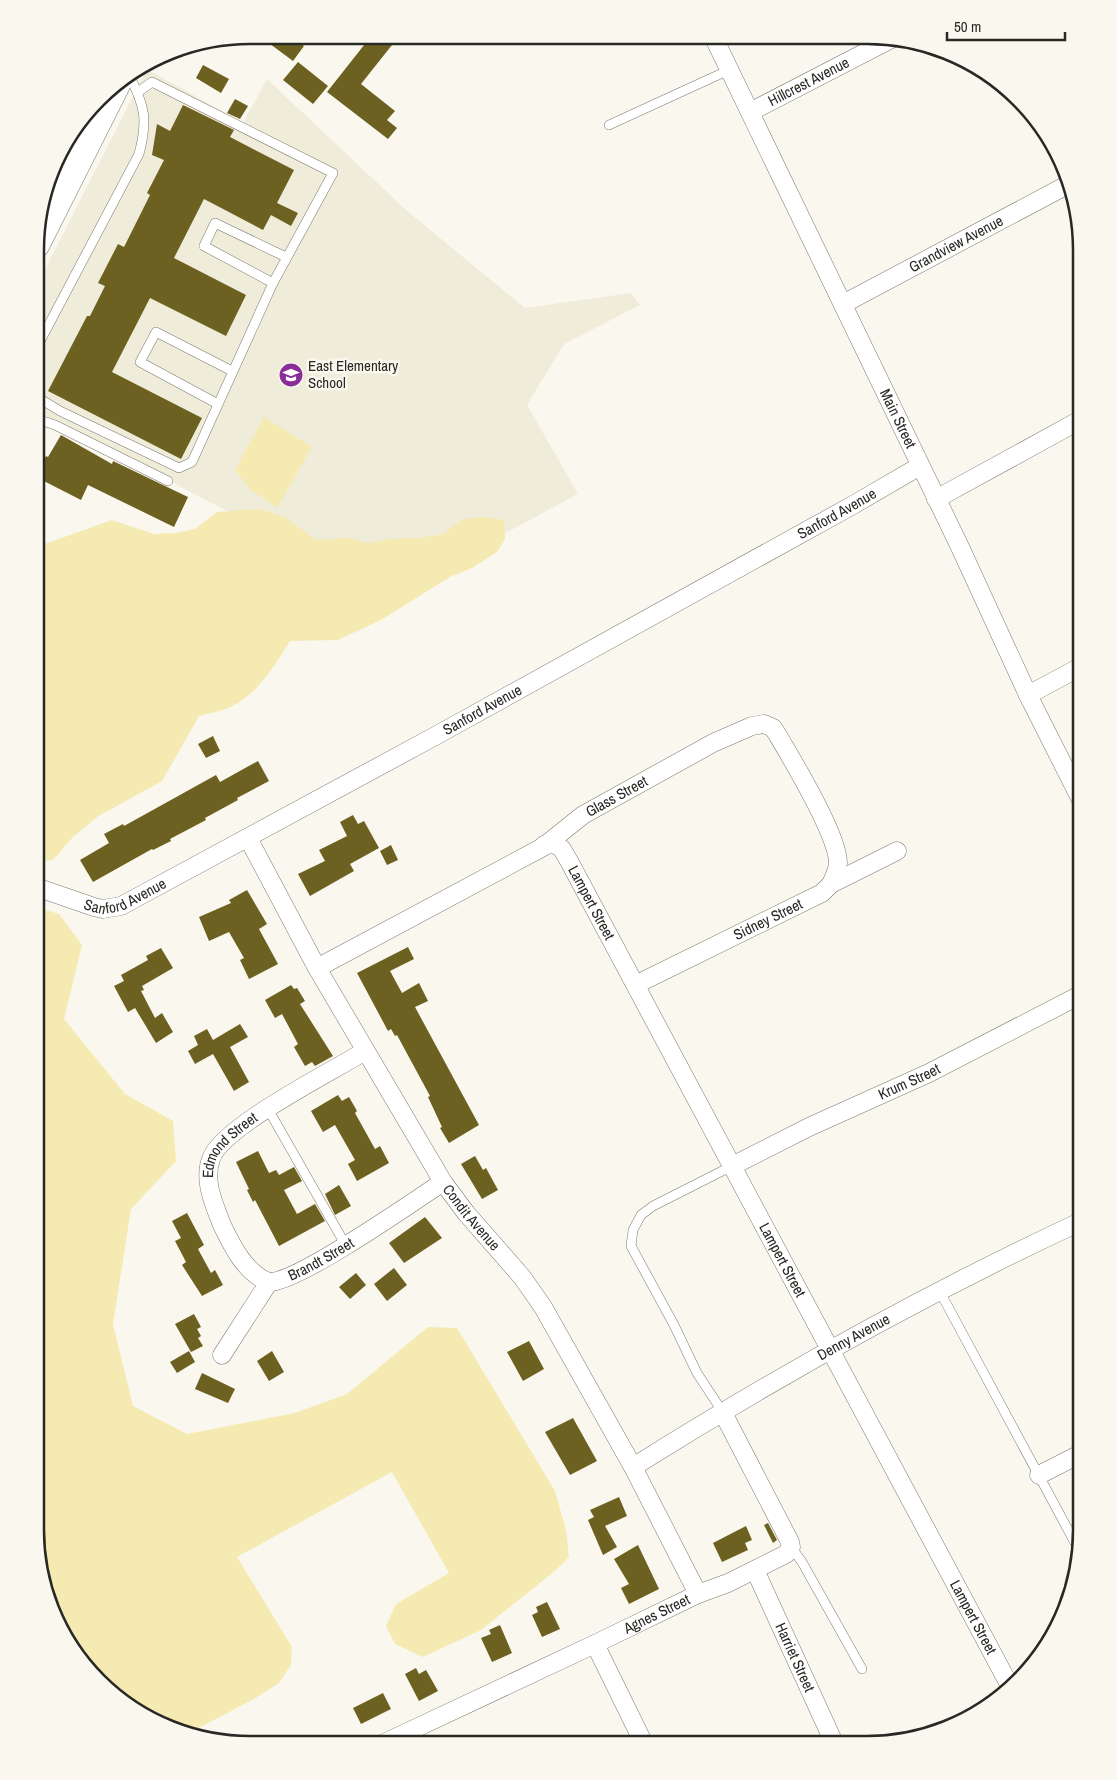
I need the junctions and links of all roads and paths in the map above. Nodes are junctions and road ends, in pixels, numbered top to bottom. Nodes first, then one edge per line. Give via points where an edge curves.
1 (717, 44) edge
2 (881, 44) edge
3 (729, 70) junction
4 (128, 87) edge
5 (750, 112) junction
6 (609, 125) dead end
7 (61, 175) edge
8 (1063, 187) edge
9 (47, 216) edge
10 (286, 257) junction
11 (273, 283) junction
12 (843, 304) junction
13 (44, 334) edge
14 (232, 370) junction
15 (44, 401) edge
16 (216, 404) junction
17 (44, 422) edge
18 (1073, 424) edge
19 (920, 466) junction
20 (168, 481) dead end
21 (936, 499) junction
22 (1073, 671) edge
23 (1028, 695) junction
24 (1073, 784) edge
25 (248, 838) junction
26 (544, 845) junction
27 (897, 851) dead end
28 (831, 884) junction
29 (44, 890) edge
30 (317, 968) junction
31 (637, 984) junction
32 (1073, 999) edge
33 (365, 1052) junction
34 (268, 1109) junction
35 (734, 1165) junction
36 (443, 1182) junction
37 (1073, 1225) edge
38 (344, 1244) junction
39 (269, 1282) junction
40 (939, 1290) junction
41 (830, 1351) junction
42 (222, 1355) dead end
43 (722, 1411) junction
44 (1073, 1458) edge
45 (633, 1467) junction
46 (1039, 1475) junction
47 (1073, 1539) edge
48 (791, 1548) junction
49 (755, 1570) junction
50 (698, 1594) junction
51 (596, 1644) junction
52 (862, 1669) dead end
53 (1007, 1681) edge
54 (414, 1736) edge
55 (640, 1736) edge
56 (831, 1736) edge

1 - 3 street, Main Street
2 - 5 street, Hillcrest Avenue
3 - 5 street, Main Street
3 - 6 lane
4 - 7 main road
4 - 10 lane via 152,82 333,173
4 - 13 lane via 144,109 145,133 139,154
5 - 12 street, Main Street
7 - 9 main road
8 - 12 street, Grandview Avenue
10 - 11 lane
10 - 11 lane via 215,223 204,246
11 - 14 lane
12 - 19 street, Main Street
14 - 16 lane
14 - 16 lane via 156,332 140,362
15 - 16 lane via 179,468 192,462
17 - 20 lane
18 - 21 street
19 - 21 street, Main Street
19 - 25 street, Sanford Avenue via 853,506
21 - 23 street, Main Street
22 - 23 street
23 - 24 street, Main Street
25 - 29 street, Sanford Avenue via 150,892 112,908 94,907
25 - 30 street, Condit Avenue
26 - 28 street, Glass Street via 583,815 650,777 713,743 764,724 777,734 824,822 837,854 838,864
26 - 30 street, Glass Street
26 - 31 street, Lampert Street via 555,844 562,849
27 - 28 street, Sidney Street
28 - 31 street, Sidney Street via 822,893
30 - 33 street, Condit Avenue
31 - 35 street, Lampert Street
32 - 35 street, Krum Street
33 - 34 street, Edmond Street
33 - 36 street, Condit Avenue
34 - 38 lane
34 - 39 street, Edmond Street via 220,1143 210,1161 208,1177 211,1198 228,1234 251,1271
35 - 41 street, Lampert Street
35 - 43 lane via 641,1215 633,1230 631,1246 696,1373
36 - 38 street, Brandt Street
36 - 45 street, Condit Avenue via 522,1277 543,1308
37 - 40 street, Denny Avenue
38 - 39 street, Brandt Street via 306,1268 282,1280
39 - 42 street, Brandt Street
40 - 41 street, Denny Avenue
40 - 46 lane
41 - 43 street, Denny Avenue
41 - 53 street, Lampert Street
43 - 45 street, Denny Avenue
43 - 48 street via 777,1514
44 - 46 street
45 - 50 street, Condit Avenue
46 - 47 lane
48 - 49 street, Agnes Street via 786,1554
48 - 52 lane
49 - 50 street, Agnes Street
49 - 56 street, Harriet Street
50 - 51 street, Agnes Street
51 - 54 street, Agnes Street
51 - 55 street

